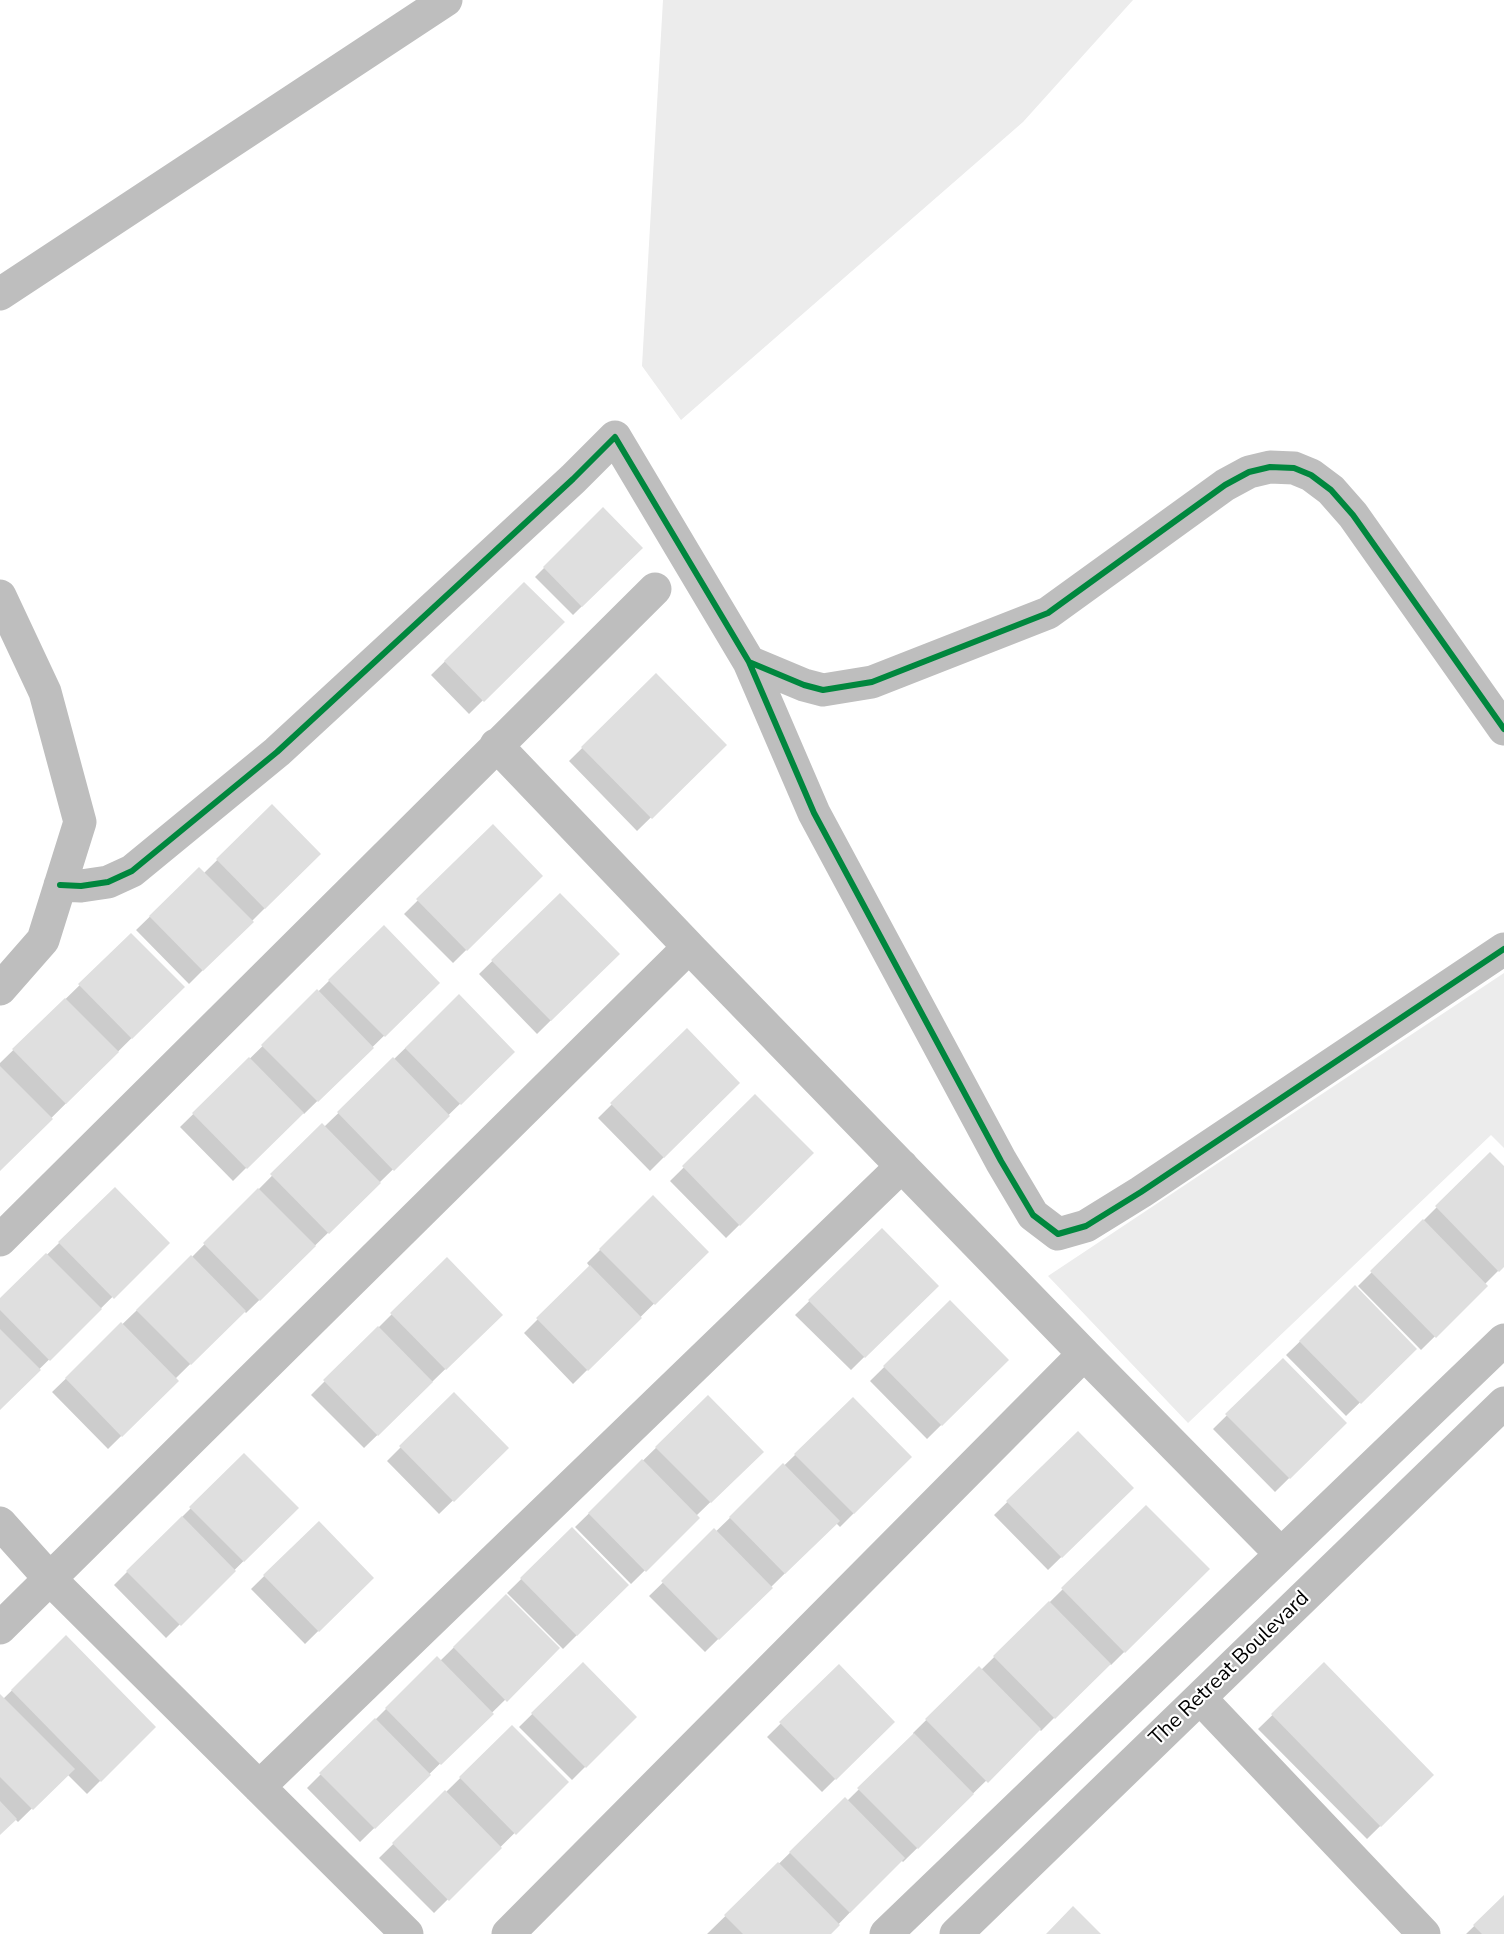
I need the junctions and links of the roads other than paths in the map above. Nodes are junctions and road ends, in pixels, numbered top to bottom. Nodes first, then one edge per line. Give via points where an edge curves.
1 (446, 0) edge
2 (0, 294) edge
3 (655, 589) dead end
4 (0, 596) edge
5 (749, 662) junction
6 (1504, 729) edge
7 (496, 745) junction
8 (60, 885) junction
9 (689, 947) junction
10 (1504, 949) edge
11 (0, 988) edge
12 (902, 1167) junction
13 (0, 1240) edge
14 (1504, 1340) edge
15 (1084, 1353) junction
16 (1504, 1403) edge
17 (0, 1523) edge
18 (1281, 1554) junction
19 (51, 1580) junction
20 (0, 1628) edge
21 (1200, 1698) junction
22 (259, 1787) junction
23 (1422, 1933) edge
24 (407, 1934) edge
25 (508, 1934) edge
26 (886, 1934) edge
27 (956, 1934) edge

1 - 2 street
3 - 7 street
4 - 8 street via 45,692 80,822
5 - 6 street via 823,690 872,682 1048,613 1225,485 1249,472 1270,467 1294,468 1331,490 1353,515
5 - 8 street via 615,437 278,752 132,871 108,882
5 - 10 street via 814,813 990,1140 1033,1215 1058,1234 1086,1226 1142,1192
7 - 9 street
7 - 13 street
8 - 11 street via 43,940
9 - 12 street
9 - 19 street
12 - 15 street
12 - 22 street
14 - 18 street
15 - 18 street
15 - 25 street
16 - 21 street, The Retreat Boulevard
17 - 19 street
18 - 26 street
19 - 20 street
19 - 22 street
21 - 23 street
21 - 27 street, The Retreat Boulevard
22 - 24 street

